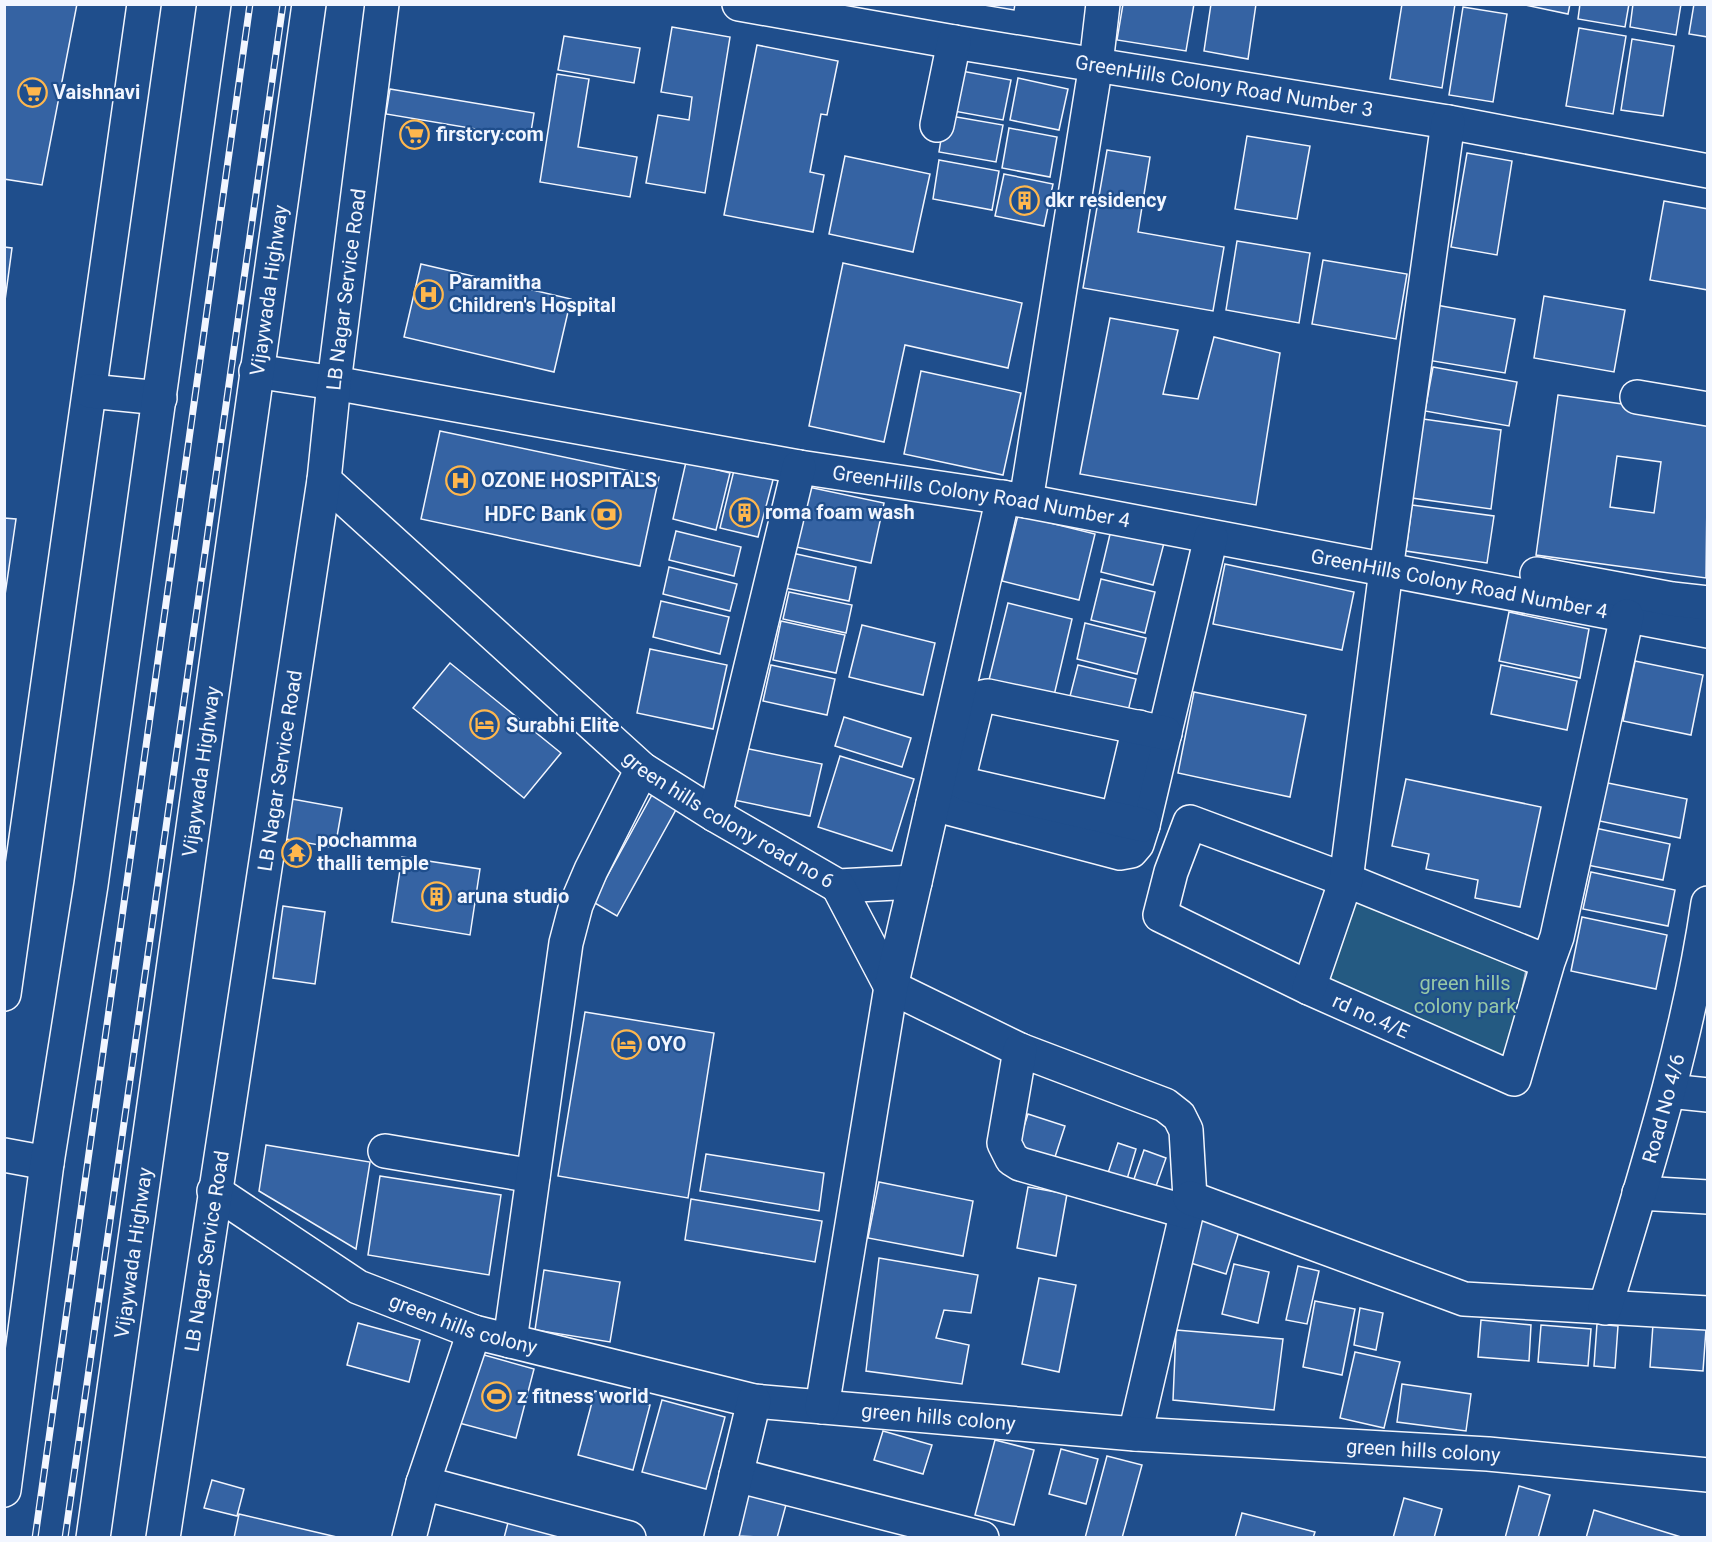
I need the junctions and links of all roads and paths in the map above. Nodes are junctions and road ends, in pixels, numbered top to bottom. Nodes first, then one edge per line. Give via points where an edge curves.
1 (144, 4) edge
2 (214, 4) edge
3 (309, 4) edge
4 (382, 4) edge
5 (1103, 4) edge
6 (749, 6) edge
7 (954, 42) junction
8 (1096, 64) junction
9 (1448, 122) junction
10 (937, 125) dead end
11 (1707, 171) edge
12 (256, 371) junction
13 (334, 383) junction
14 (90, 391) junction
15 (1637, 397) dead end
16 (160, 398) junction
17 (1707, 409) edge
18 (799, 467) junction
19 (324, 480) junction
20 (1015, 499) junction
21 (1212, 537) junction
22 (1386, 570) junction
23 (1538, 574) dead end
24 (1587, 596) junction
25 (1694, 615) edge
26 (1627, 616) junction
27 (1152, 730) junction
28 (642, 769) junction
29 (933, 804) junction
30 (715, 815) junction
31 (1130, 822) junction
32 (1346, 880) junction
33 (915, 882) junction
34 (838, 886) junction
35 (1707, 903) edge
36 (1548, 962) junction
37 (891, 987) junction
38 (1309, 988) junction
39 (4, 994) edge
40 (1020, 1050) junction
41 (1669, 1091) junction
42 (1707, 1095) edge
43 (385, 1152) dead end
44 (4, 1155) edge
45 (47, 1163) junction
46 (533, 1176) junction
47 (214, 1191) junction
48 (1639, 1193) junction
49 (1707, 1197) edge
50 (1188, 1205) junction
51 (1605, 1308) junction
52 (1707, 1314) edge
53 (474, 1332) junction
54 (510, 1341) junction
55 (754, 1401) junction
56 (822, 1407) junction
57 (1135, 1434) junction
58 (736, 1475) junction
59 (1707, 1475) edge
60 (423, 1483) junction
61 (4, 1490) edge
62 (93, 1538) edge
63 (163, 1538) edge
64 (409, 1538) edge
65 (629, 1538) edge
66 (722, 1538) edge
67 (982, 1538) edge

1 - 14 main road
2 - 16 main road
3 - 12 main road, Vijaywada Highway
4 - 13 main road, LB Nagar Service Road
5 - 8 main road
6 - 7 main road, GreenHills Colony Road Number 3
7 - 8 main road, GreenHills Colony Road Number 3
7 - 10 main road
8 - 9 main road, GreenHills Colony Road Number 3
8 - 20 main road
9 - 11 main road, GreenHills Colony Road Number 3
9 - 22 main road
12 - 13 main road, GreenHills Colony Road Number 4
12 - 62 main road, Vijaywada Highway
13 - 18 main road, GreenHills Colony Road Number 4
13 - 19 main road, LB Nagar Service Road
14 - 16 main road
14 - 39 main road
15 - 17 main road
16 - 45 main road
18 - 20 main road, GreenHills Colony Road Number 4
18 - 30 main road
19 - 28 main road, green hills colony road no 6
19 - 47 main road, LB Nagar Service Road
20 - 21 main road, GreenHills Colony Road Number 4
20 - 29 main road
21 - 22 main road, GreenHills Colony Road Number 4
21 - 27 main road
22 - 24 main road, GreenHills Colony Road Number 4
22 - 32 main road
23 - 24 main road
24 - 25 main road
24 - 26 main road, GreenHills Colony Road Number 4
25 - 26 main road, GreenHills Colony Road Number 4
26 - 36 main road via 1557,937
27 - 31 main road via 1136,776
27 - 31 main road via 983,697 976,707 959,777 968,785
28 - 30 main road, green hills colony road no 6
28 - 46 main road via 576,905 566,943
29 - 31 main road via 1120,853 1131,851 1137,844
29 - 33 main road
30 - 34 main road, green hills colony road no 6
32 - 36 main road
32 - 38 main road
32 - 38 main road, rd no.4/E via 1191,822 1171,872 1160,915
33 - 34 main road, green hills colony road no 6
33 - 37 main road
34 - 37 main road
35 - 41 main road, Road No 4/6 via 1703,938
36 - 38 main road, rd no.4/E via 1514,1079
37 - 40 main road
37 - 56 main road
40 - 50 main road via 1165,1105 1179,1116 1186,1130
40 - 50 main road via 1004,1143 1012,1159
41 - 42 main road
41 - 48 main road, Road No 4/6
43 - 46 main road
44 - 45 main road
45 - 61 main road
46 - 54 main road via 508,1257
47 - 53 main road, green hills colony via 358,1287
47 - 63 main road, LB Nagar Service Road
48 - 49 main road
48 - 51 main road, Road No 4/6
50 - 51 main road via 1464,1299
50 - 57 main road
51 - 52 main road
53 - 54 main road, green hills colony
53 - 60 main road
54 - 55 main road, green hills colony
55 - 56 main road, green hills colony
55 - 58 main road
56 - 57 main road, green hills colony
57 - 59 main road, green hills colony via 1488,1454
58 - 66 main road
58 - 67 main road
60 - 64 main road
60 - 65 main road

